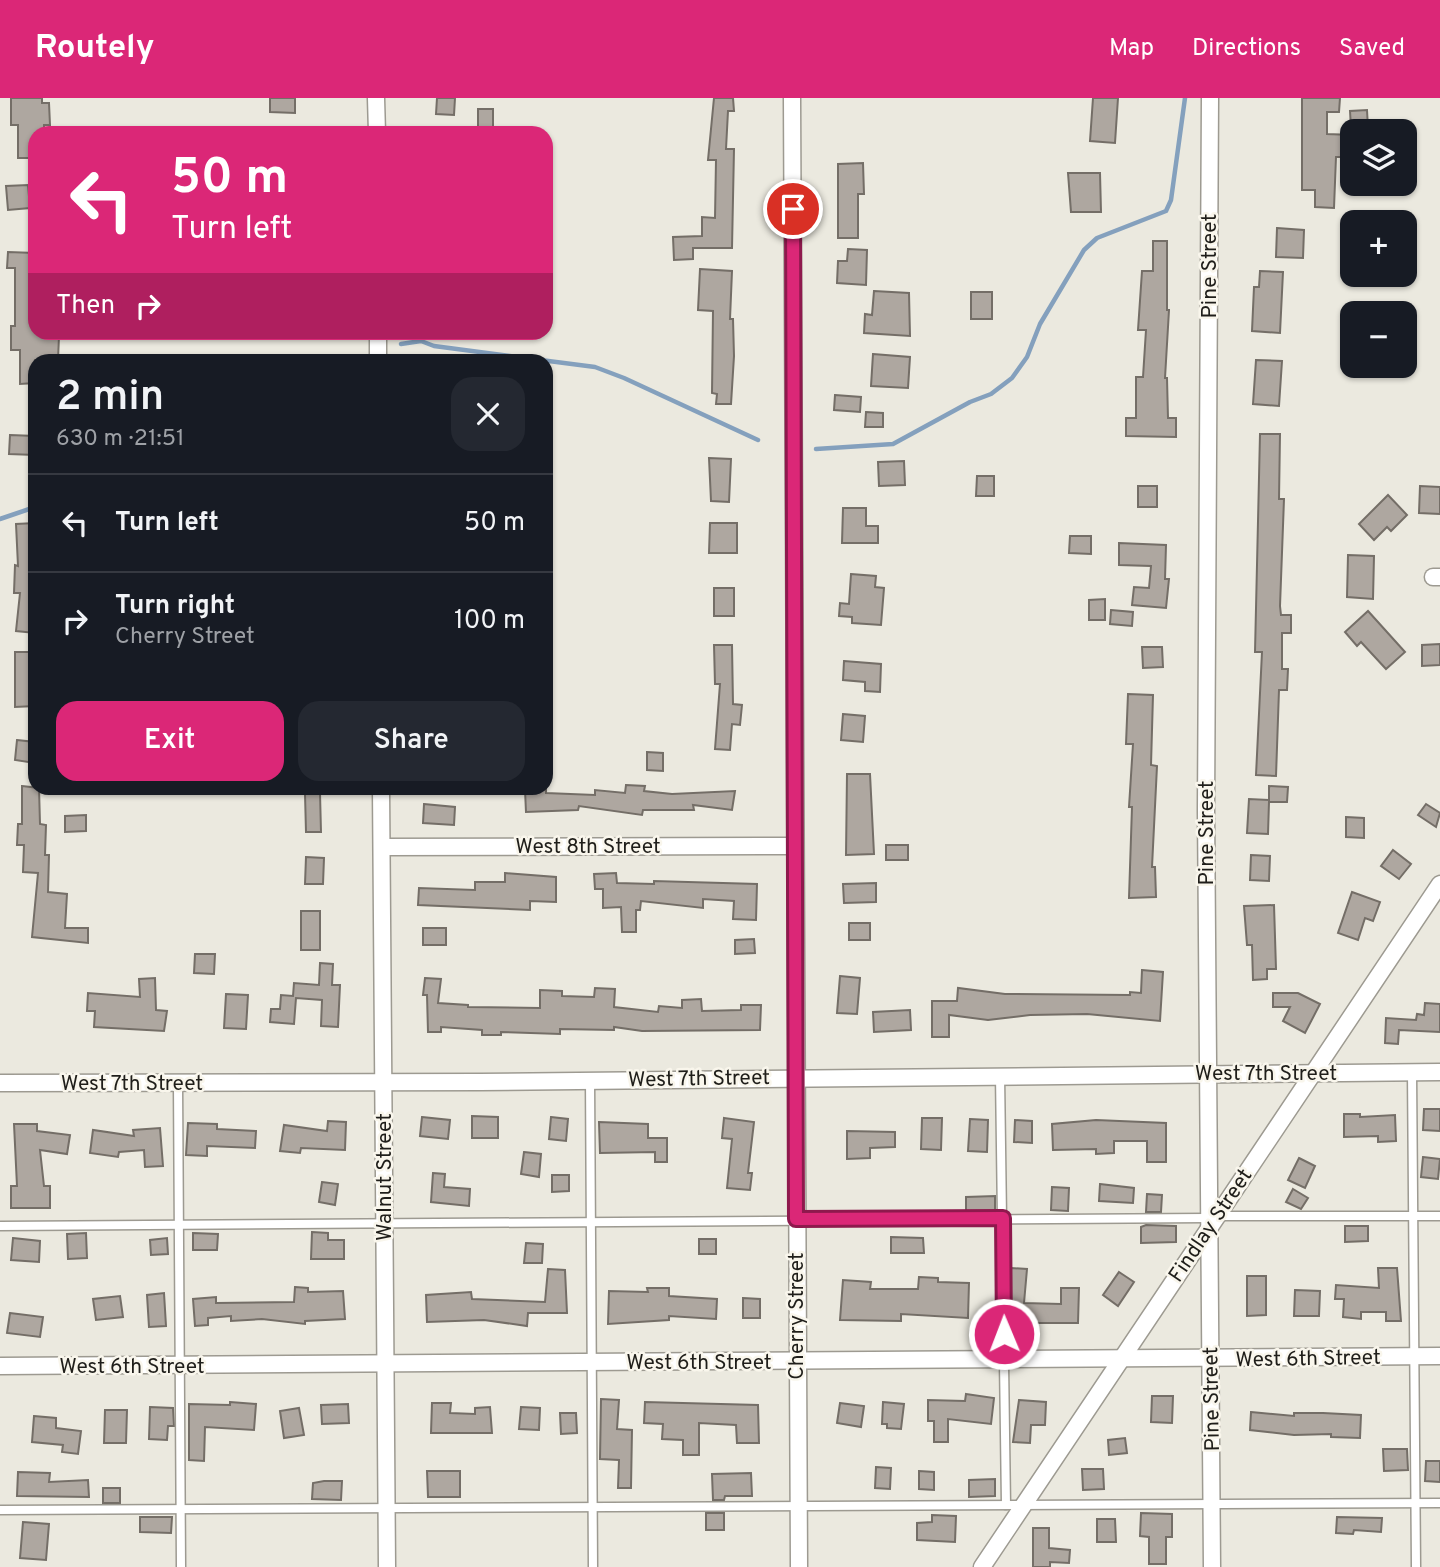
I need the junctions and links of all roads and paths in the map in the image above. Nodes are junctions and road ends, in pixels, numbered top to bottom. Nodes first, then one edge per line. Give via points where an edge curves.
1 (376, 98) edge
2 (792, 98) edge
3 (1210, 98) edge
4 (377, 126) edge
5 (381, 795) edge
6 (794, 846) junction
7 (382, 847) junction
8 (1440, 884) edge
9 (1312, 1072) junction
10 (1412, 1072) junction
11 (1440, 1072) edge
12 (1208, 1073) junction
13 (1000, 1075) junction
14 (795, 1077) junction
15 (590, 1079) junction
16 (0, 1083) edge
17 (178, 1083) junction
18 (383, 1083) junction
19 (1414, 1216) junction
20 (1440, 1216) edge
21 (1003, 1218) junction
22 (796, 1219) junction
23 (590, 1221) junction
24 (1210, 1221) junction
25 (384, 1223) junction
26 (179, 1225) junction
27 (0, 1226) edge
28 (1440, 1356) edge
29 (1417, 1357) junction
30 (1005, 1359) junction
31 (1119, 1359) junction
32 (1210, 1359) junction
33 (796, 1362) junction
34 (591, 1363) junction
35 (386, 1364) junction
36 (180, 1365) junction
37 (0, 1366) edge
38 (1212, 1503) junction
39 (1416, 1503) junction
40 (1440, 1503) edge
41 (798, 1505) junction
42 (1006, 1505) junction
43 (1023, 1505) junction
44 (181, 1507) junction
45 (592, 1507) junction
46 (0, 1510) edge
47 (387, 1510) junction
48 (181, 1567) edge
49 (387, 1567) edge
50 (593, 1567) edge
51 (799, 1567) edge
52 (982, 1567) edge
53 (1212, 1567) edge
54 (1416, 1567) edge

1 - 4 street
2 - 6 street, Cherry Street
3 - 12 street, Pine Street
5 - 7 street, Walnut Street
6 - 7 street, West 8th Street
6 - 14 street, Cherry Street
7 - 18 street, Walnut Street
8 - 9 street, Findlay Street
9 - 10 street, West 7th Street
9 - 12 street, West 7th Street
9 - 24 street, Findlay Street
10 - 11 street, West 7th Street
10 - 19 lane
12 - 13 street, West 7th Street
12 - 24 street, Pine Street
13 - 14 street, West 7th Street
13 - 21 lane
14 - 15 street, West 7th Street
14 - 22 street, Cherry Street
15 - 18 street, West 7th Street
15 - 23 lane
16 - 17 street, West 7th Street
17 - 18 street, West 7th Street
17 - 26 lane
18 - 25 street, Walnut Street
19 - 20 lane
19 - 24 lane
19 - 29 lane
21 - 22 lane
21 - 24 lane
21 - 30 lane
22 - 23 lane
22 - 33 street, Cherry Street
23 - 25 lane
23 - 34 lane
24 - 31 street, Findlay Street
24 - 32 street, Pine Street
25 - 26 lane
25 - 35 street, Walnut Street
26 - 27 lane
26 - 36 lane
28 - 29 street, West 6th Street
29 - 32 street, West 6th Street
29 - 39 lane
30 - 31 street, West 6th Street
30 - 33 street, West 6th Street
30 - 42 lane
31 - 32 street, West 6th Street
31 - 43 street, Findlay Street
32 - 38 street, Pine Street
33 - 34 street, West 6th Street
33 - 41 street, Cherry Street
34 - 35 street, West 6th Street
34 - 45 lane
35 - 36 street, West 6th Street
35 - 47 street, Walnut Street
36 - 37 street, West 6th Street
36 - 44 lane
38 - 39 lane
38 - 43 lane
38 - 53 street, Pine Street
39 - 40 lane
39 - 54 lane
41 - 42 lane
41 - 45 lane
41 - 51 street, Cherry Street
42 - 43 lane
43 - 52 street, Findlay Street
44 - 46 lane
44 - 47 lane
44 - 48 lane
45 - 47 lane
45 - 50 lane
47 - 49 street, Walnut Street

